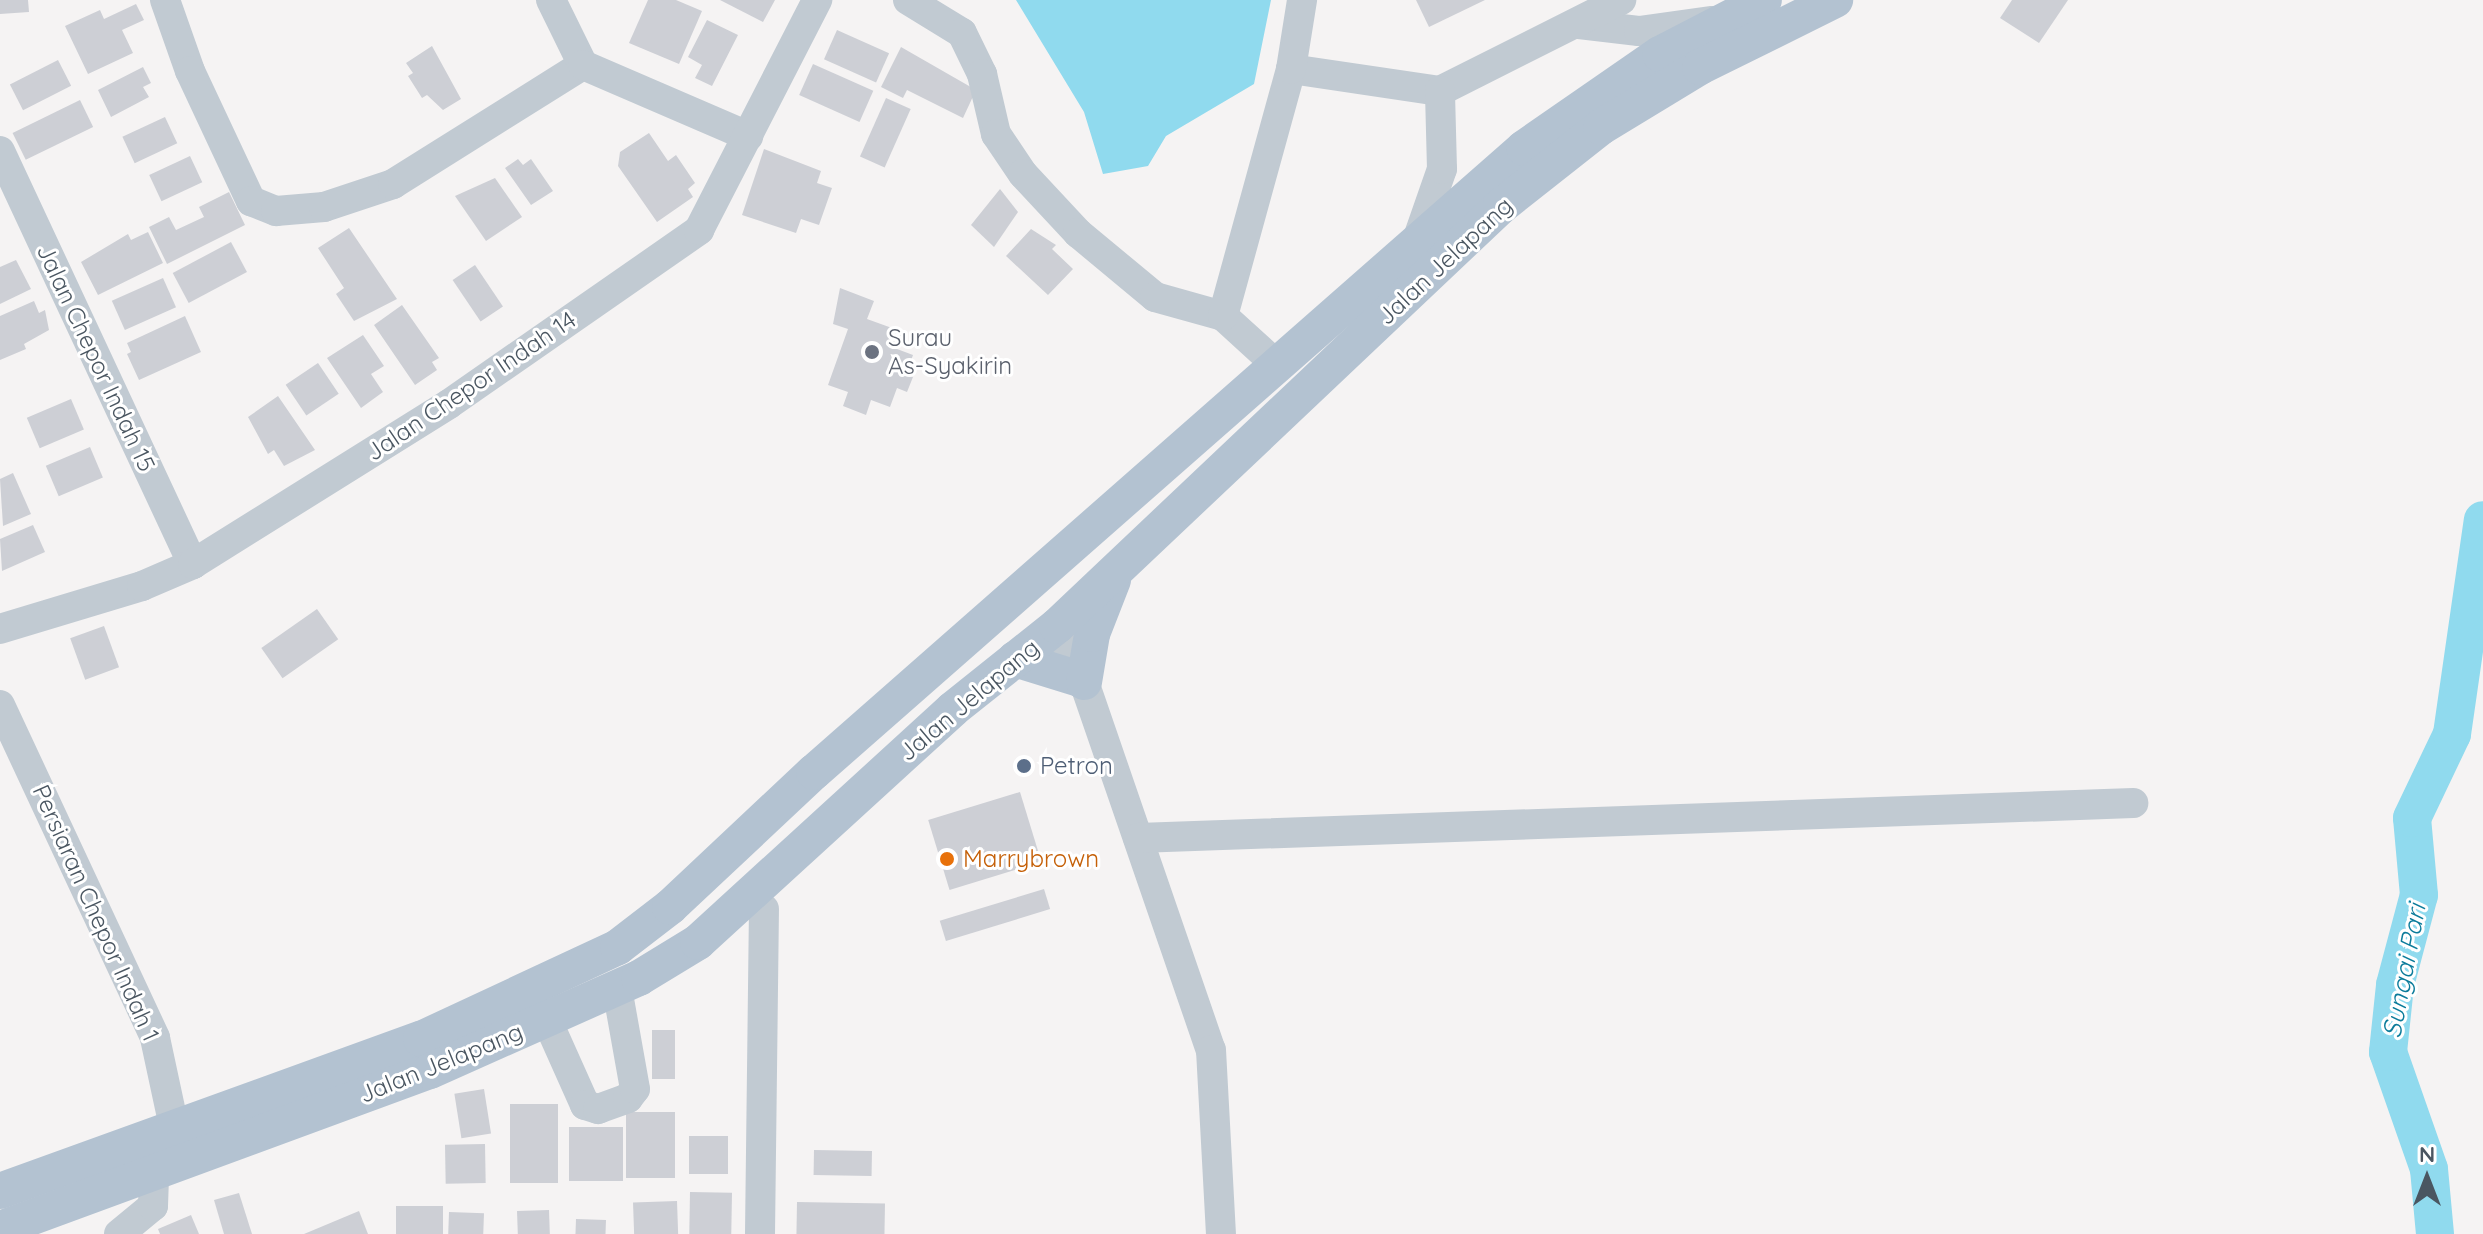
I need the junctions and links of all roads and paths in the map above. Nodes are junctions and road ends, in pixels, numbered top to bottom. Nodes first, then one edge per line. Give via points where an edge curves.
1 (165, 0) edge
2 (551, 0) edge
3 (817, 0) edge
4 (908, 0) edge
5 (1302, 0) edge
6 (1764, 0) edge
7 (1835, 0) edge
8 (1612, 2) edge
9 (1722, 20) junction
10 (1579, 24) junction
11 (583, 65) junction
12 (1291, 69) junction
13 (1440, 91) junction
14 (748, 136) junction
15 (0, 151) edge
16 (1419, 235) junction
17 (1223, 316) junction
18 (1278, 366) junction
19 (1063, 557) junction
20 (193, 564) junction
21 (1116, 571) junction
22 (1057, 626) junction
23 (980, 628) junction
24 (0, 629) edge
25 (1015, 659) junction
26 (1084, 681) junction
27 (0, 705) edge
28 (784, 802) junction
29 (2133, 803) dead end
30 (1138, 838) junction
31 (810, 839) junction
32 (764, 909) junction
33 (698, 942) junction
34 (617, 988) junction
35 (547, 1020) junction
36 (174, 1127) junction
37 (154, 1169) junction
38 (0, 1191) edge
39 (0, 1229) edge
40 (119, 1234) edge
41 (760, 1234) edge
42 (1221, 1234) edge

1 - 11 street via 190,71 251,201 276,211 324,207 393,184
2 - 11 street
3 - 14 street, Jalan Chepor Indah 14
4 - 17 street via 962,33 982,74 996,134 1059,213 1155,297
5 - 12 street
6 - 9 main road, Jalan Jelapang
7 - 21 main road, Jalan Jelapang via 1700,67 1576,147 1501,206
8 - 10 street
9 - 10 street via 1639,31
9 - 16 main road, Jalan Jelapang via 1590,98
10 - 13 street
11 - 14 street
12 - 13 street
12 - 17 street
13 - 16 street via 1442,169
14 - 20 street, Jalan Chepor Indah 14 via 699,230 449,404
15 - 20 street, Jalan Chepor Indah 15
16 - 18 main road, Jalan Jelapang
17 - 18 street
18 - 19 main road, Jalan Jelapang
19 - 22 main road via 1050,591
19 - 23 main road, Jalan Jelapang
20 - 24 street, Jalan Chepor Indah 14 via 142,586
21 - 22 main road, Jalan Jelapang
21 - 26 main road via 1092,634
22 - 23 main road
22 - 25 main road, Jalan Jelapang
22 - 26 street
23 - 28 main road, Jalan Jelapang via 940,663 884,680 814,743 814,772
25 - 26 main road
25 - 31 main road, Jalan Jelapang
26 - 30 street
27 - 36 street, Persiaran Chepor Indah 1 via 155,1038
28 - 31 main road via 806,813
28 - 36 main road, Jalan Jelapang via 670,907 618,947 421,1039
29 - 30 street
30 - 42 street via 1211,1050
31 - 32 main road via 806,867
31 - 33 main road, Jalan Jelapang
32 - 33 main road
32 - 41 street
33 - 34 main road, Jalan Jelapang
34 - 35 main road, Jalan Jelapang
34 - 35 street via 635,1089 628,1098 598,1109 585,1105
35 - 37 main road, Jalan Jelapang via 430,1071
36 - 38 main road, Jalan Jelapang
37 - 39 main road, Jalan Jelapang
37 - 40 street via 153,1206

